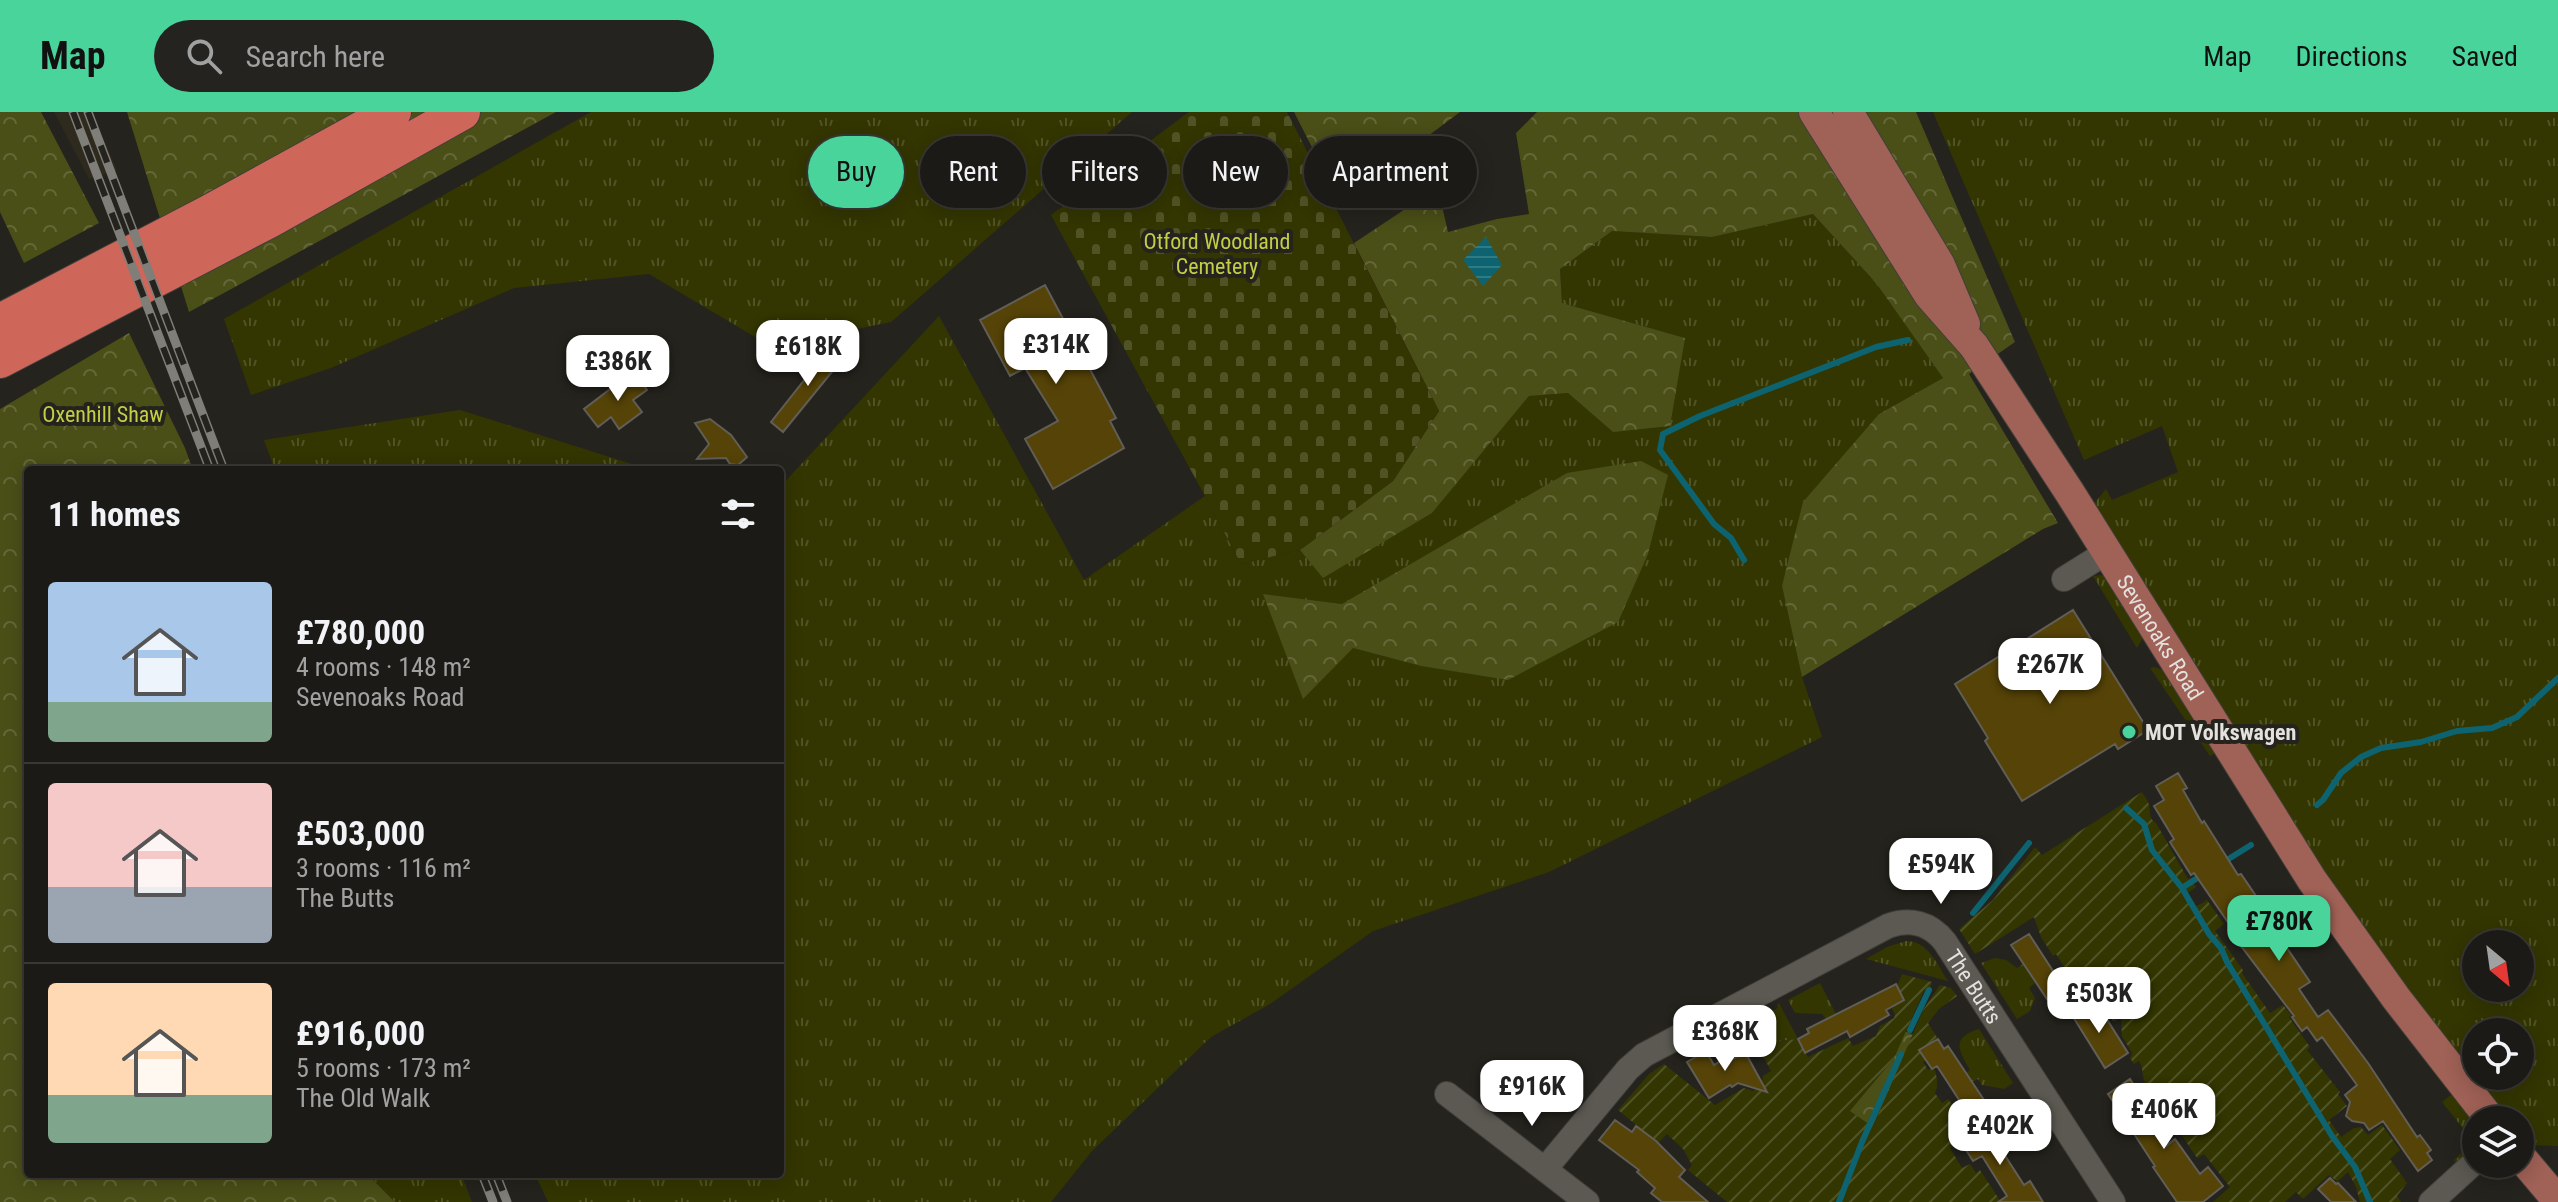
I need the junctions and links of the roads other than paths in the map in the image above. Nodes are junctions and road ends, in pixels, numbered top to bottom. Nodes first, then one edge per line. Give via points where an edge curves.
1 (393, 112) edge
2 (462, 112) edge
3 (1814, 112) edge
4 (1848, 112) edge
5 (0, 322) edge
6 (1974, 346) junction
7 (0, 360) edge
8 (2107, 552) junction
9 (2064, 579) dead end
10 (1447, 1094) dead end
11 (2480, 1106) edge
12 (1545, 1169) junction
13 (2534, 1173) edge
14 (2462, 1174) edge
15 (2558, 1201) edge
16 (1587, 1202) edge
17 (2113, 1202) edge
18 (2431, 1202) edge

1 - 5 highway
2 - 7 highway
3 - 6 main road, Sevenoaks Road via 1929,295
4 - 6 main road, Sevenoaks Road via 1940,265
6 - 8 main road, Sevenoaks Road
8 - 9 street
8 - 11 main road, Sevenoaks Road via 2312,880
10 - 12 street
12 - 16 street
12 - 17 street, The Butts via 1644,1055 1888,926 1911,922 1943,939
13 - 15 main road
14 - 18 street

